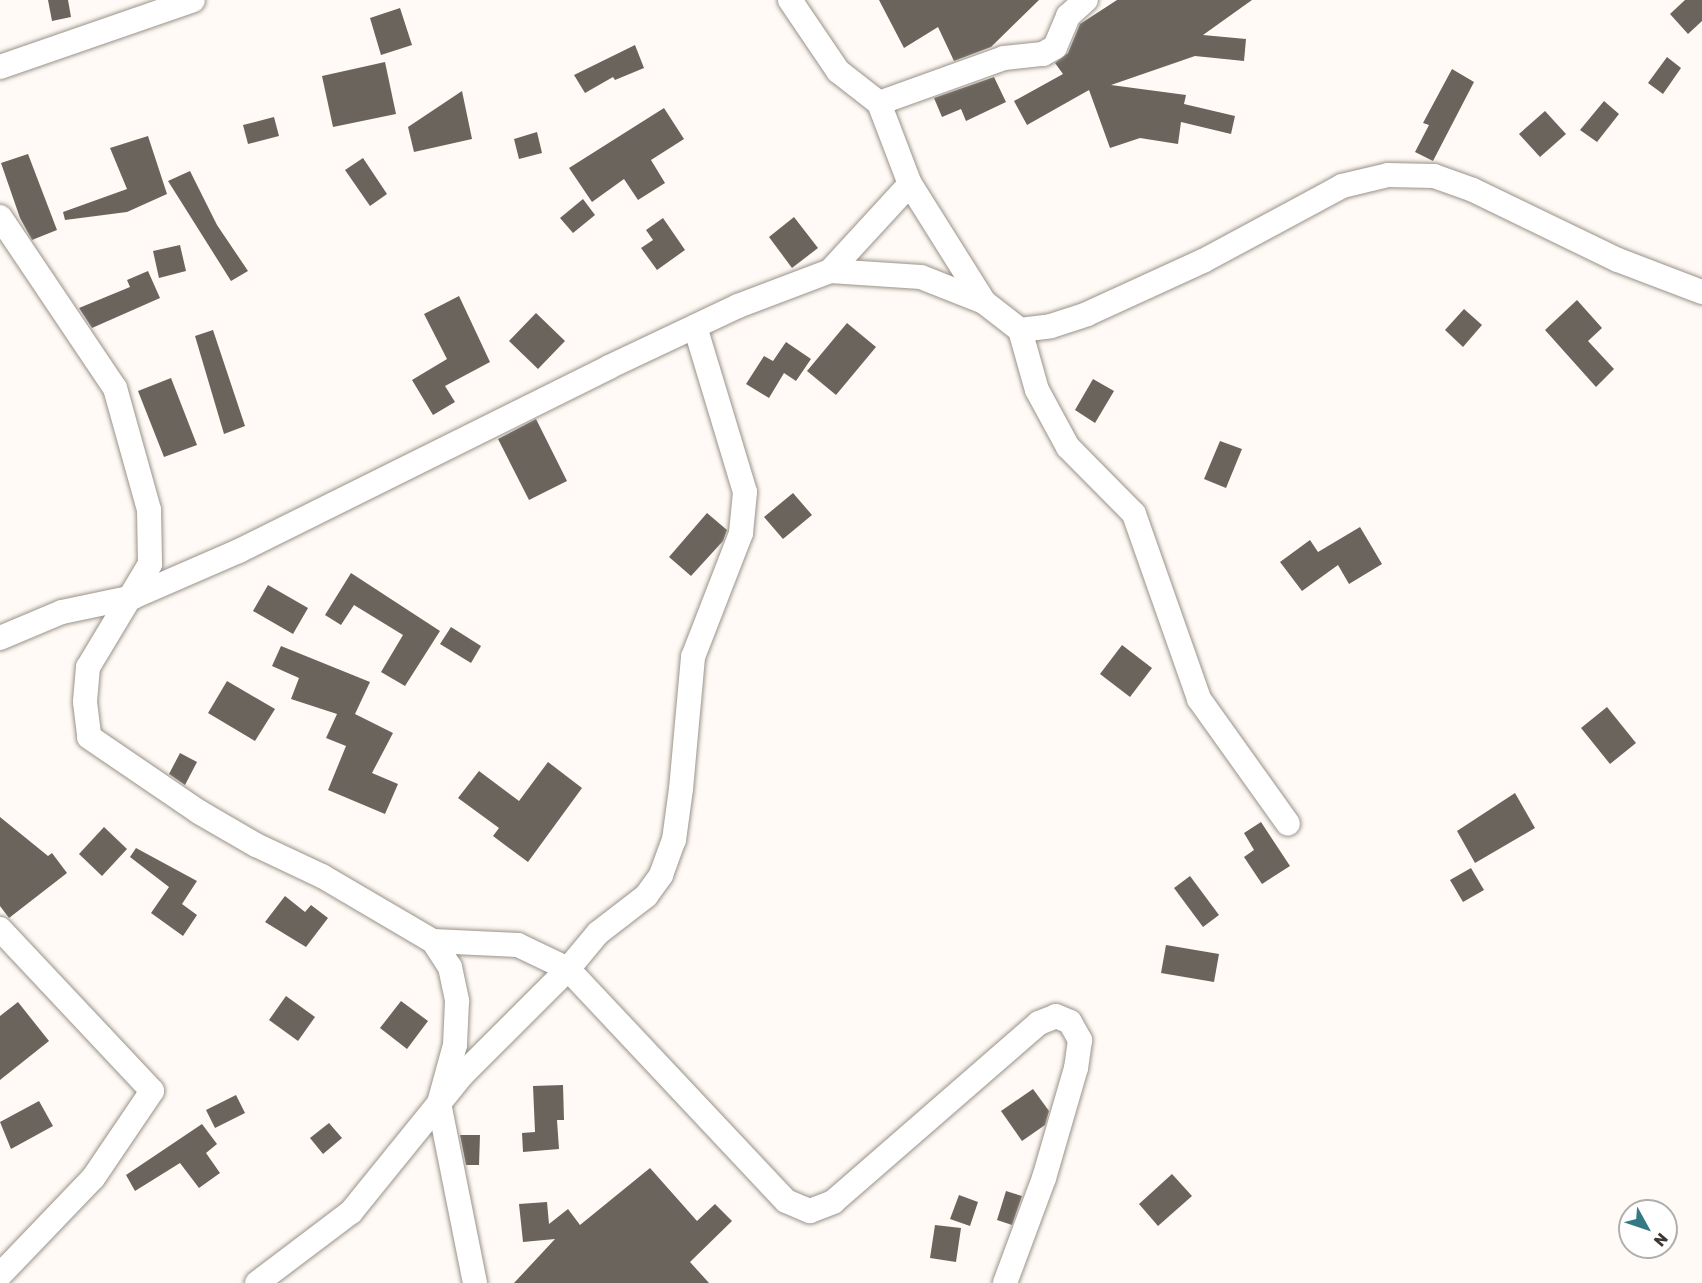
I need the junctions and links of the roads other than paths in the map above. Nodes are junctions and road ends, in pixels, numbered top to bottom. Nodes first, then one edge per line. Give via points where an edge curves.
1 (193, 0) edge
2 (790, 0) edge
3 (1086, 0) edge
4 (0, 67) edge
5 (879, 104) junction
6 (910, 184) junction
7 (0, 217) edge
8 (830, 271) junction
9 (1702, 292) edge
10 (984, 302) junction
11 (695, 326) junction
12 (1020, 330) junction
13 (133, 597) junction
14 (0, 638) edge
15 (1288, 824) dead end
16 (0, 929) edge
17 (433, 941) junction
18 (568, 969) junction
19 (439, 1102) junction
20 (0, 1275) edge
21 (257, 1283) edge
22 (475, 1283) edge
23 (1005, 1283) edge

1 - 4 street
2 - 5 street via 838,71
3 - 5 street via 1068,16 1055,47 1043,54 1004,58
5 - 6 street
6 - 8 street
6 - 10 street
7 - 13 street via 115,388 141,476 152,537 150,564
8 - 10 street via 921,277
8 - 11 street
9 - 12 street via 1618,260 1473,190 1434,176 1388,175 1342,186 1203,261 1087,314 1051,326
10 - 12 street
11 - 13 street via 239,551
11 - 18 street via 745,492 741,533 693,657 674,840 661,875 646,896 598,933
12 - 15 street via 1037,390 1068,447 1134,514 1199,699
13 - 14 street via 62,612
13 - 17 street via 106,633 88,667 88,737 199,812 322,876
16 - 20 street via 152,1091 93,1178
17 - 18 street via 518,945
17 - 19 street via 450,967 457,1001 455,1045
18 - 19 street
18 - 23 street via 786,1201 810,1211 833,1202 1039,1023 1056,1016 1070,1022 1080,1040 1076,1068 1044,1178
19 - 21 street via 351,1212
19 - 22 street

